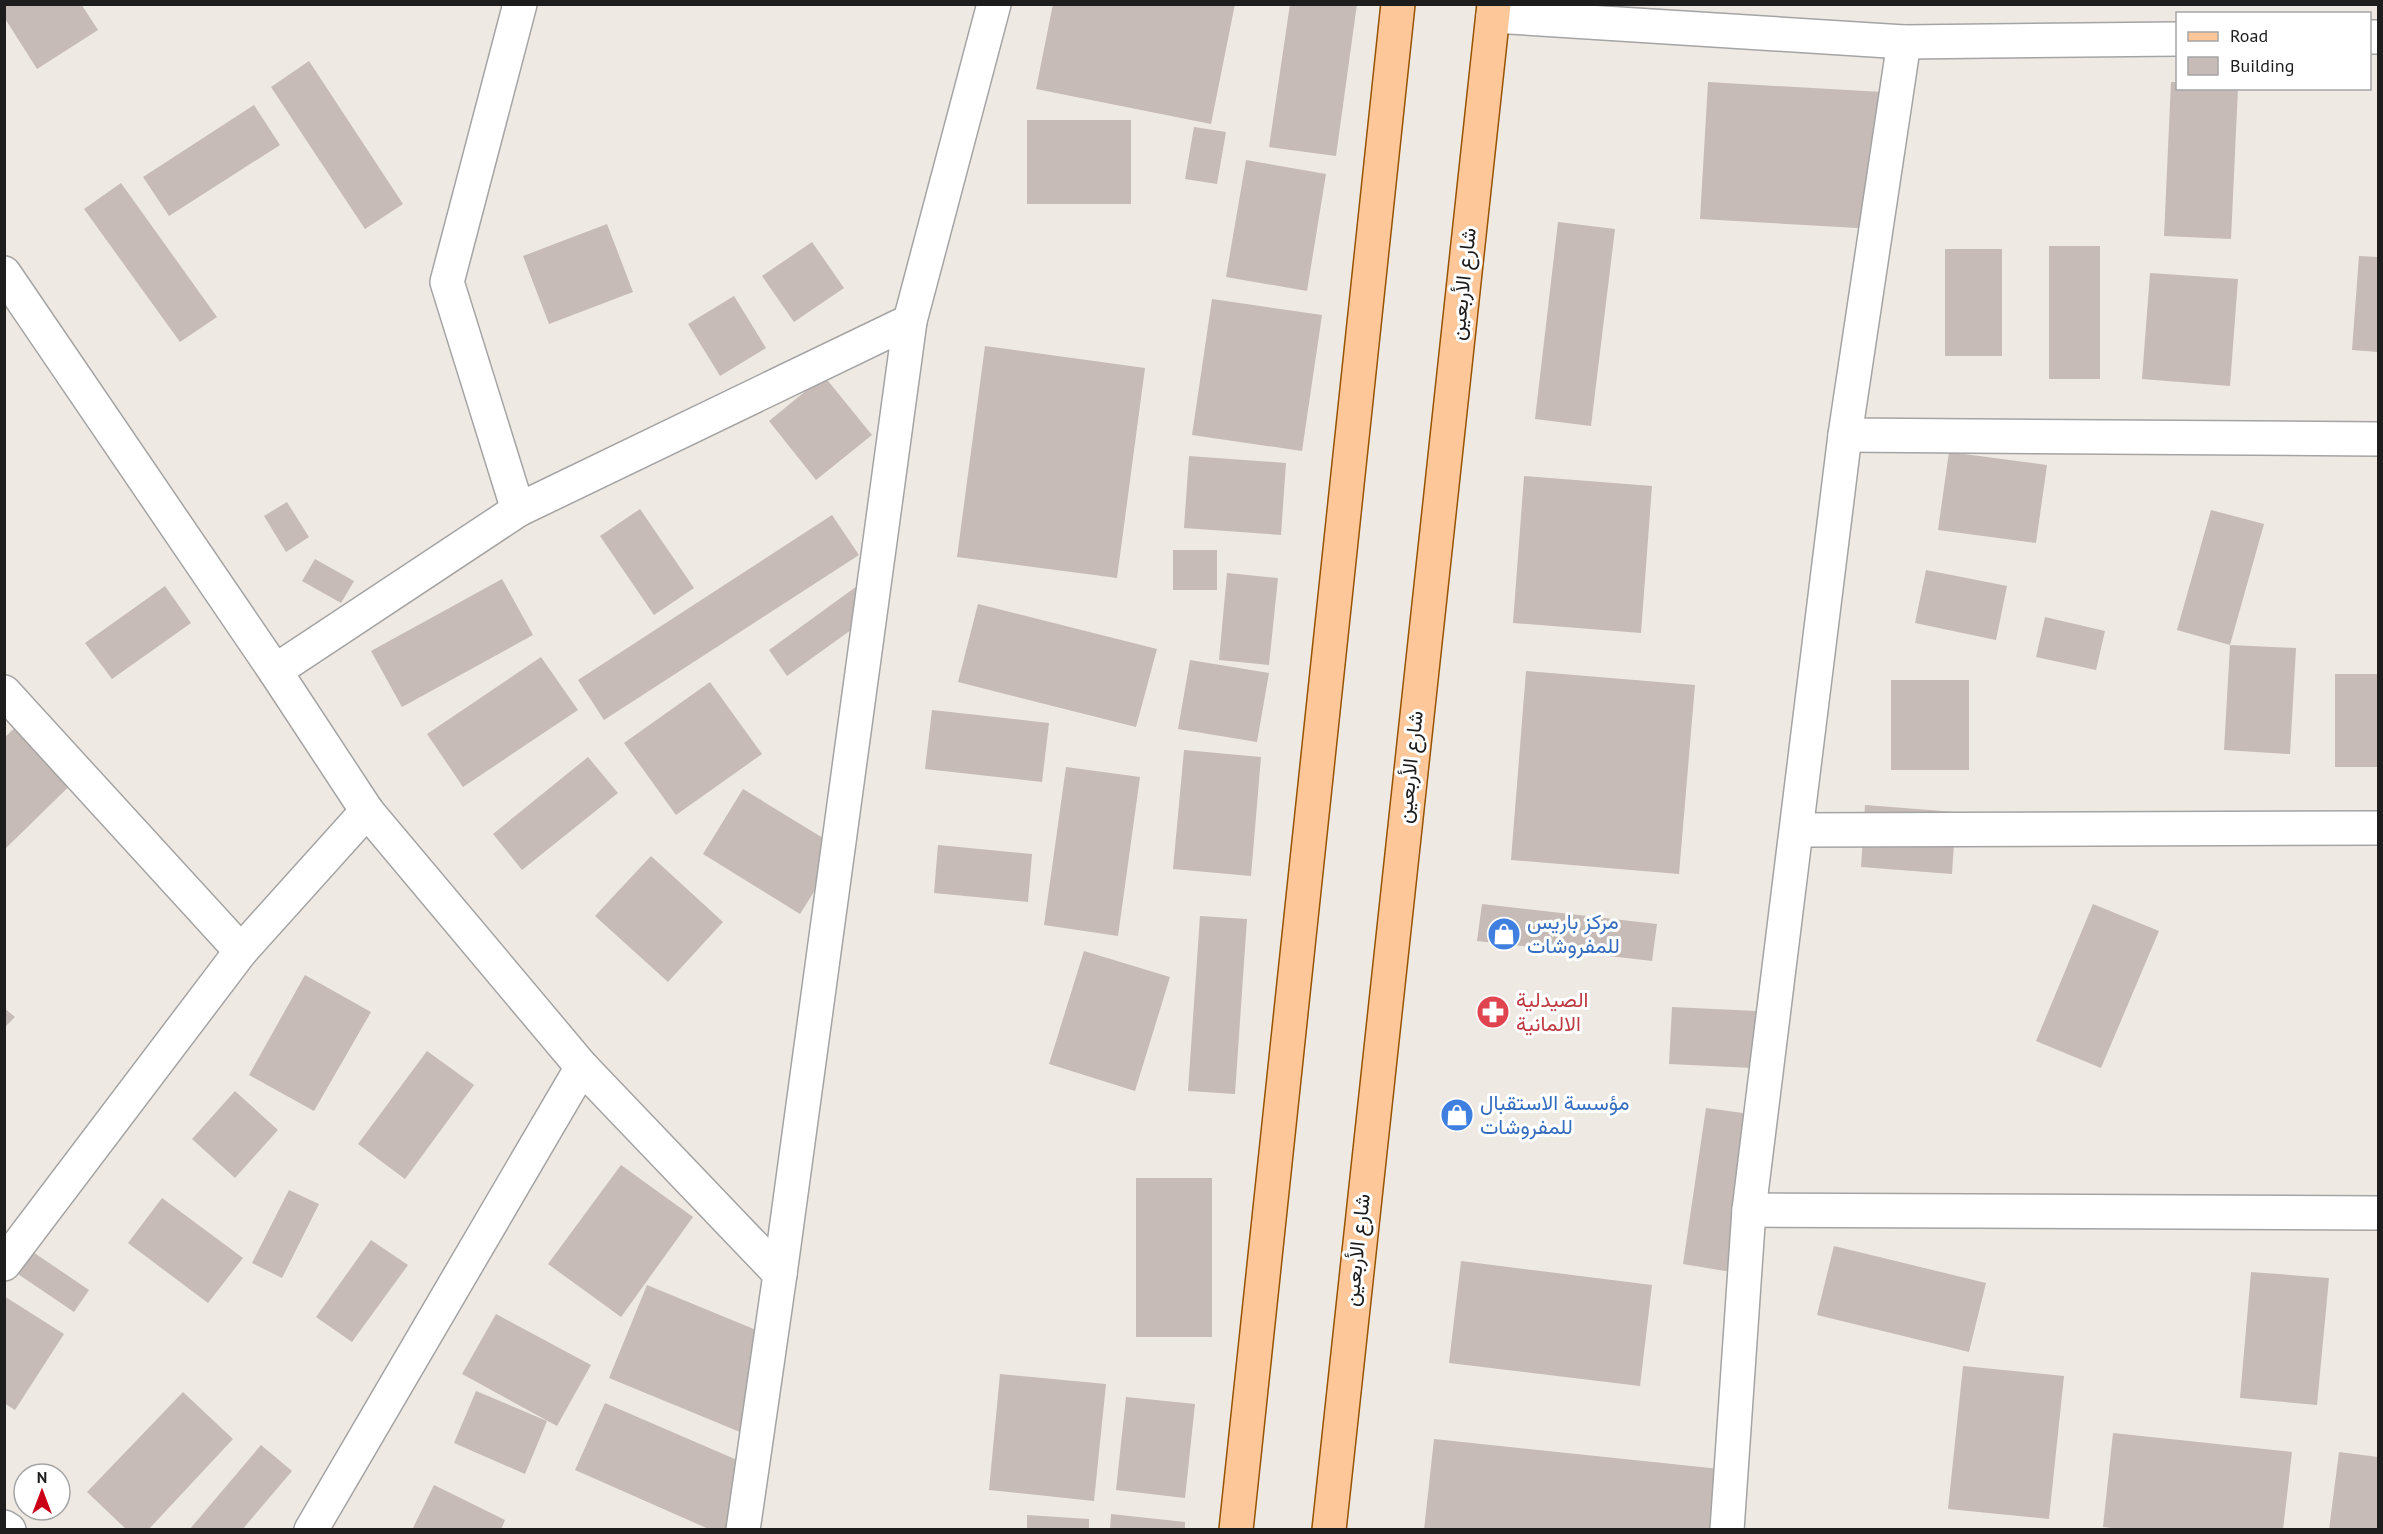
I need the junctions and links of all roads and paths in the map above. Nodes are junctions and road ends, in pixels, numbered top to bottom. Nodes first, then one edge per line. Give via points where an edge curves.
1 (520, 4) edge
2 (994, 4) edge
3 (1398, 4) edge
4 (1493, 10) edge
5 (2176, 39) edge
6 (1904, 42) junction
7 (4, 273) edge
8 (910, 321) junction
9 (1845, 435) junction
10 (2379, 439) edge
11 (518, 510) junction
12 (275, 671) junction
13 (4, 692) edge
14 (367, 811) junction
15 (2379, 828) edge
16 (1798, 830) junction
17 (242, 951) junction
18 (582, 1067) junction
19 (1749, 1210) junction
20 (2379, 1213) edge
21 (4, 1264) edge
22 (780, 1274) junction
23 (4, 1527) edge
24 (9, 1530) edge
25 (311, 1530) edge
26 (743, 1530) edge
27 (1236, 1530) edge
28 (1329, 1530) edge
29 (1727, 1530) edge

1 - 11 street via 447,282
2 - 8 street
3 - 27 main road
4 - 6 street
4 - 28 main road, شارع الأربعين
5 - 6 street
6 - 9 street
7 - 12 street
8 - 11 street
8 - 22 street
9 - 10 street
9 - 16 street
11 - 12 street
12 - 14 street
13 - 17 street
14 - 17 street
14 - 18 street
15 - 16 street
16 - 19 street
17 - 21 street
18 - 22 street
18 - 25 street
19 - 20 street
19 - 29 street
22 - 26 street
23 - 24 street

